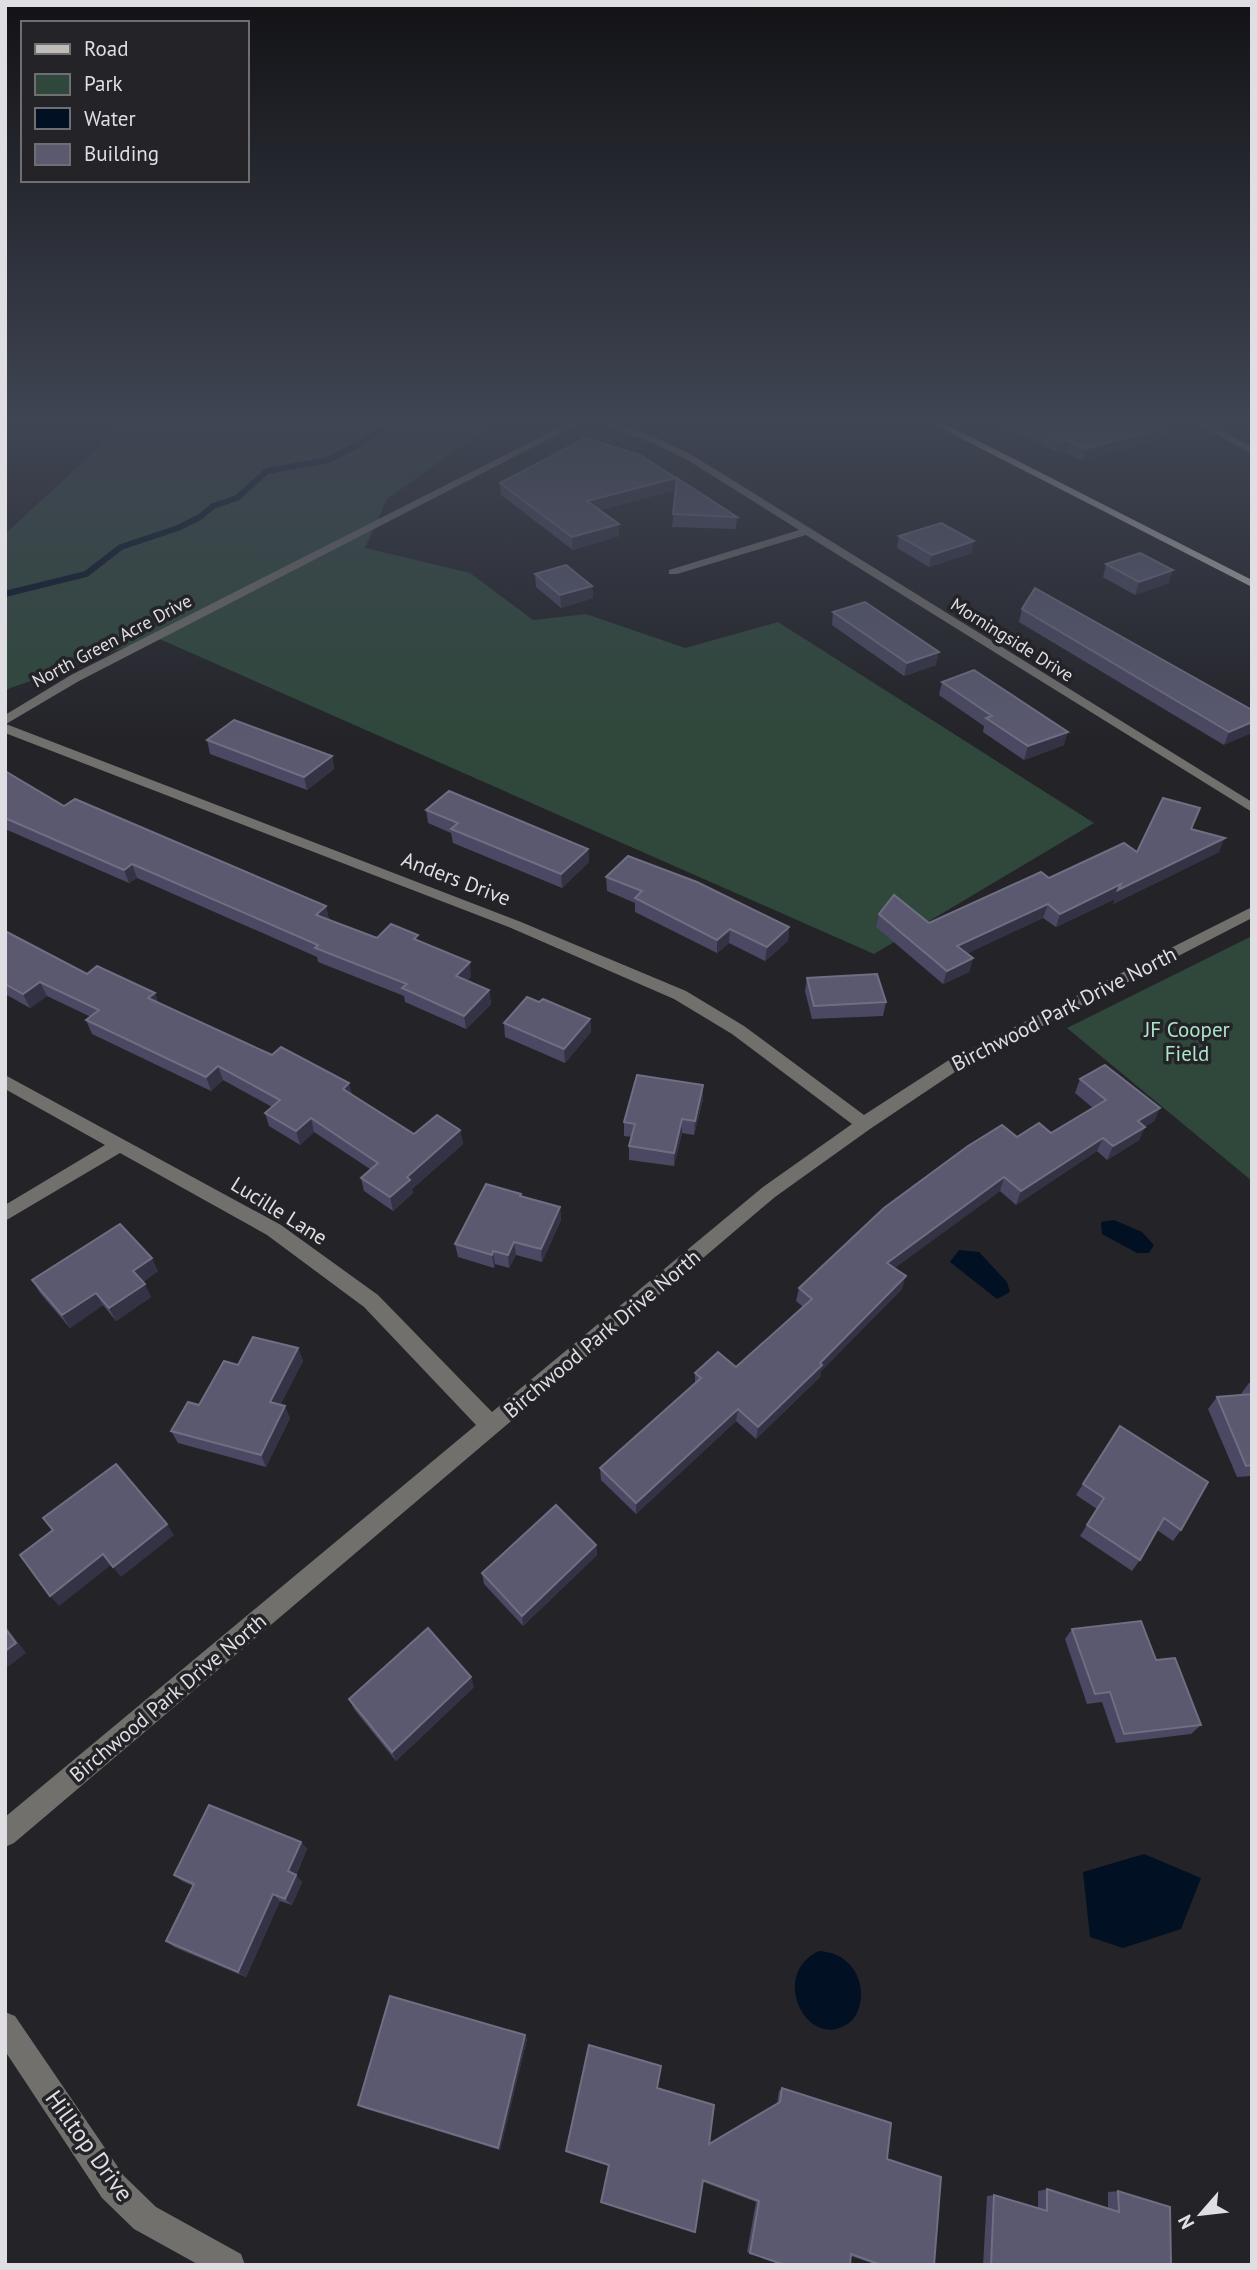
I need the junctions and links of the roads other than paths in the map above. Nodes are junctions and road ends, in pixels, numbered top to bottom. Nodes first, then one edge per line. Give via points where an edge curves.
1 (367, 530) edge
2 (1145, 530) edge
3 (807, 531) joint
4 (673, 572) dead end
5 (1252, 584) edge
6 (5, 721) edge
7 (5, 728) edge
8 (1252, 808) edge
9 (1252, 912) edge
10 (5, 1081) edge
11 (864, 1124) junction
12 (120, 1144) junction
13 (5, 1214) edge
14 (492, 1427) junction
15 (5, 1834) edge
16 (5, 2026) edge
17 (230, 2265) edge

1 - 6 street, North Green Acre Drive via 75,678
2 - 5 main road
3 - 4 street
3 - 8 street, Morningside Drive
7 - 11 street, Anders Drive via 516,925 680,995 738,1030
9 - 11 street, Birchwood Park Drive North via 955,1064
10 - 12 street, Lucille Lane
11 - 14 street, Birchwood Park Drive North via 769,1192
12 - 13 street
12 - 14 street, Lucille Lane via 274,1230 370,1301
14 - 15 street, Birchwood Park Drive North
16 - 17 street, Hilltop Drive via 113,2187 145,2218

